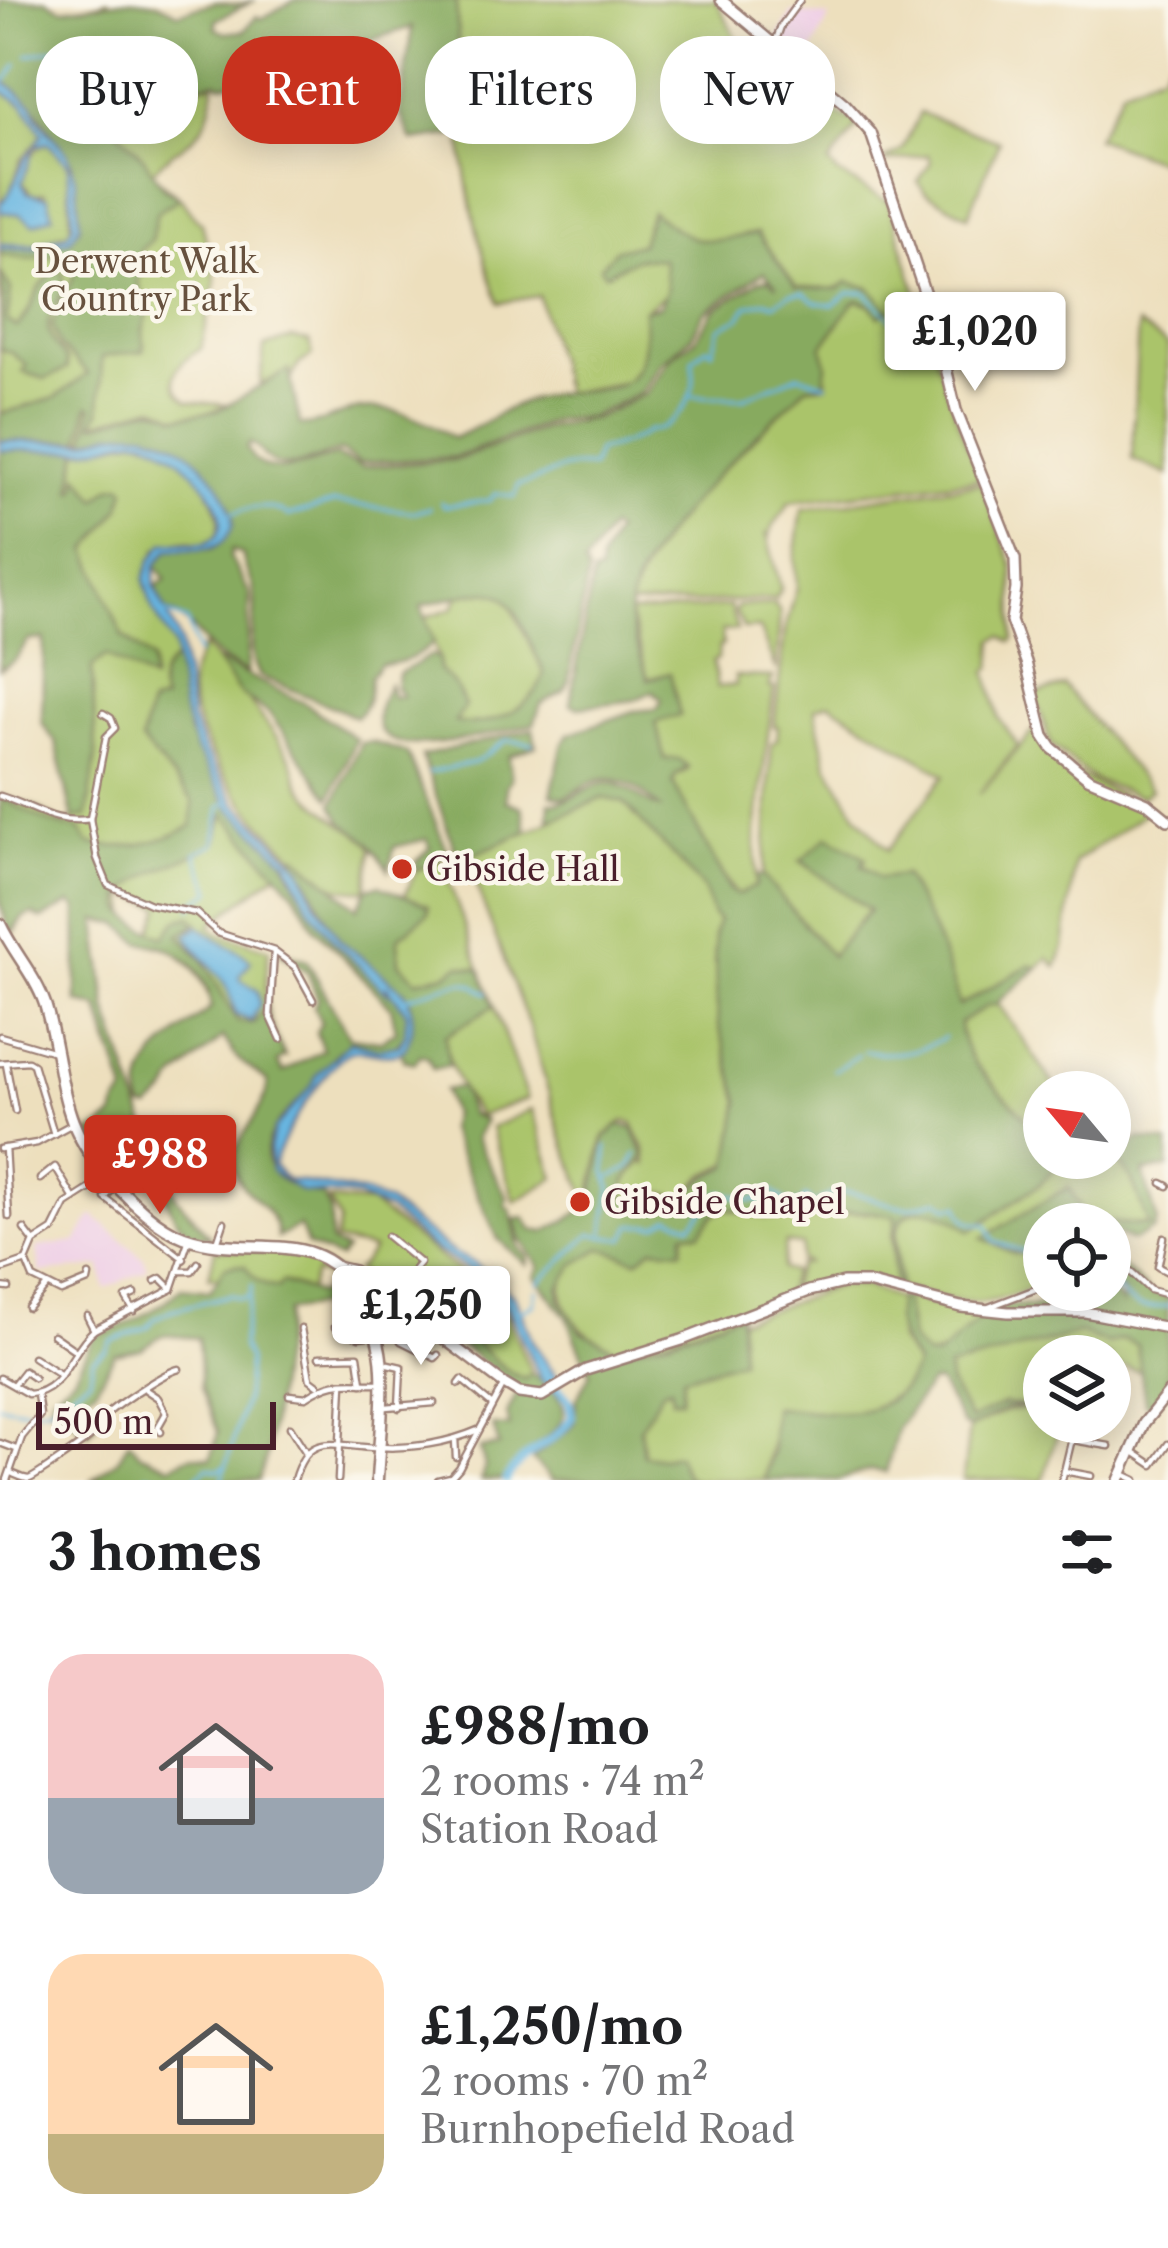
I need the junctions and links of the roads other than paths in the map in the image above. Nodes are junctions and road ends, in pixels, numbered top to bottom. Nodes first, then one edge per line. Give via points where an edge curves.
1 (721, 0) edge
2 (800, 0) edge
3 (766, 36) edge
4 (777, 36) edge
5 (835, 95) edge
6 (103, 712) dead end
7 (0, 796) edge
8 (89, 819) junction
9 (1168, 820) edge
10 (0, 924) edge
11 (274, 952) junction
12 (313, 1000) dead end
13 (0, 1036) edge
14 (281, 1039) dead end
15 (55, 1052) junction
16 (3, 1062) edge
17 (15, 1111) dead end
18 (72, 1124) junction
19 (54, 1134) junction
20 (2, 1149) edge
21 (108, 1177) junction
22 (40, 1179) dead end
23 (94, 1189) junction
24 (111, 1191) dead end
25 (105, 1198) junction
26 (74, 1199) junction
27 (9, 1217) dead end
28 (224, 1222) dead end
29 (23, 1232) dead end
30 (387, 1236) dead end
31 (1164, 1237) dead end
32 (189, 1239) junction
33 (34, 1242) junction
34 (216, 1245) junction
35 (184, 1259) junction
36 (26, 1262) junction
37 (198, 1263) dead end
38 (0, 1270) edge
39 (181, 1270) junction
40 (350, 1272) junction
41 (1131, 1272) edge
42 (1168, 1272) edge
43 (89, 1276) dead end
44 (159, 1278) dead end
45 (46, 1287) junction
46 (172, 1288) junction
47 (357, 1291) junction
48 (135, 1294) dead end
49 (1023, 1295) edge
50 (1168, 1295) edge
51 (342, 1300) dead end
52 (28, 1308) dead end
53 (978, 1309) junction
54 (134, 1311) junction
55 (411, 1313) junction
56 (87, 1316) dead end
57 (335, 1327) dead end
58 (1168, 1328) edge
59 (301, 1329) dead end
60 (94, 1330) junction
61 (53, 1335) dead end
62 (375, 1335) junction
63 (76, 1351) junction
64 (438, 1355) dead end
65 (33, 1357) dead end
66 (319, 1357) dead end
67 (388, 1364) dead end
68 (173, 1368) dead end
69 (62, 1375) junction
70 (0, 1378) edge
71 (34, 1378) dead end
72 (343, 1383) junction
73 (362, 1383) junction
74 (382, 1383) junction
75 (458, 1384) dead end
76 (504, 1384) junction
77 (14, 1385) junction
78 (318, 1385) junction
79 (146, 1390) junction
80 (1168, 1393) edge
81 (37, 1394) junction
82 (289, 1395) dead end
83 (434, 1403) dead end
84 (490, 1404) junction
85 (1168, 1404) edge
86 (381, 1407) junction
87 (399, 1408) junction
88 (290, 1427) dead end
89 (158, 1430) dead end
90 (478, 1430) junction
91 (1142, 1430) junction
92 (458, 1438) junction
93 (0, 1443) edge
94 (1072, 1443) edge
95 (1090, 1443) edge
96 (472, 1444) junction
97 (1168, 1444) edge
98 (339, 1446) junction
99 (1106, 1447) dead end
100 (379, 1448) junction
101 (16, 1449) junction
102 (1132, 1450) junction
103 (305, 1451) junction
104 (456, 1457) dead end
105 (1064, 1471) junction
106 (9, 1477) edge
107 (1089, 1477) edge
108 (1120, 1477) edge
109 (294, 1480) edge
110 (338, 1480) edge
111 (377, 1480) edge
112 (438, 1480) edge
113 (1062, 1480) edge
114 (1136, 1480) edge

1 - 3 main road
2 - 4 street
5 - 9 main road via 859,116 878,150 956,410 1015,559 1011,621 1044,736 1088,778
6 - 8 street via 115,728 106,737
7 - 8 street via 61,822
8 - 11 street via 108,885 196,913 218,933
10 - 15 main road via 43,999
11 - 12 street via 295,967
11 - 14 street via 270,1015
13 - 15 street
15 - 18 main road
16 - 17 street
16 - 19 street via 33,1064
18 - 19 street
18 - 21 main road
19 - 20 street
20 - 27 street
21 - 23 street
21 - 32 main road
22 - 26 street via 56,1168
23 - 25 street
23 - 26 street
24 - 25 street
25 - 35 street
26 - 33 street
28 - 34 street
29 - 33 street
30 - 40 street via 420,1263 409,1276 394,1282
31 - 42 street via 1158,1267
32 - 34 main road
32 - 35 street
33 - 36 street
34 - 40 main road via 304,1250
35 - 39 street
36 - 38 street
36 - 45 street
37 - 39 street
39 - 46 street
40 - 47 main road
40 - 55 main road
41 - 50 street
43 - 45 street via 61,1292
44 - 46 street
45 - 52 street
46 - 54 street
47 - 51 street
47 - 62 main road
48 - 54 street via 126,1298
49 - 53 street
53 - 58 main road via 1084,1312
53 - 76 main road via 867,1283 830,1285 566,1379 550,1392 530,1396
54 - 60 street
55 - 64 street via 401,1341
55 - 76 main road
56 - 60 street
57 - 62 street
59 - 78 street
60 - 63 street
61 - 63 street
62 - 74 main road
63 - 69 street
65 - 69 street
66 - 73 street via 358,1356
67 - 87 street via 401,1367
68 - 79 street
69 - 81 street
70 - 77 street
71 - 77 street via 24,1371
72 - 73 street
72 - 78 street
72 - 98 street
73 - 74 street
74 - 86 main road
75 - 84 street
76 - 84 street
77 - 81 street
78 - 82 street via 305,1397
79 - 89 street via 164,1406
79 - 106 street via 109,1412 42,1474
80 - 91 main road
81 - 101 street via 40,1415
83 - 87 street
84 - 90 street
85 - 91 main road
86 - 87 street
86 - 100 main road
88 - 103 street
90 - 92 street
90 - 96 street
91 - 102 main road
92 - 96 street
92 - 100 street
92 - 104 street
93 - 101 street
94 - 105 street
95 - 99 street
96 - 112 street via 451,1478
97 - 102 street via 1153,1465
98 - 100 street
98 - 103 street
98 - 110 street
100 - 111 main road
101 - 106 street
102 - 108 main road
103 - 109 street
105 - 107 street
105 - 113 street
108 - 114 street

